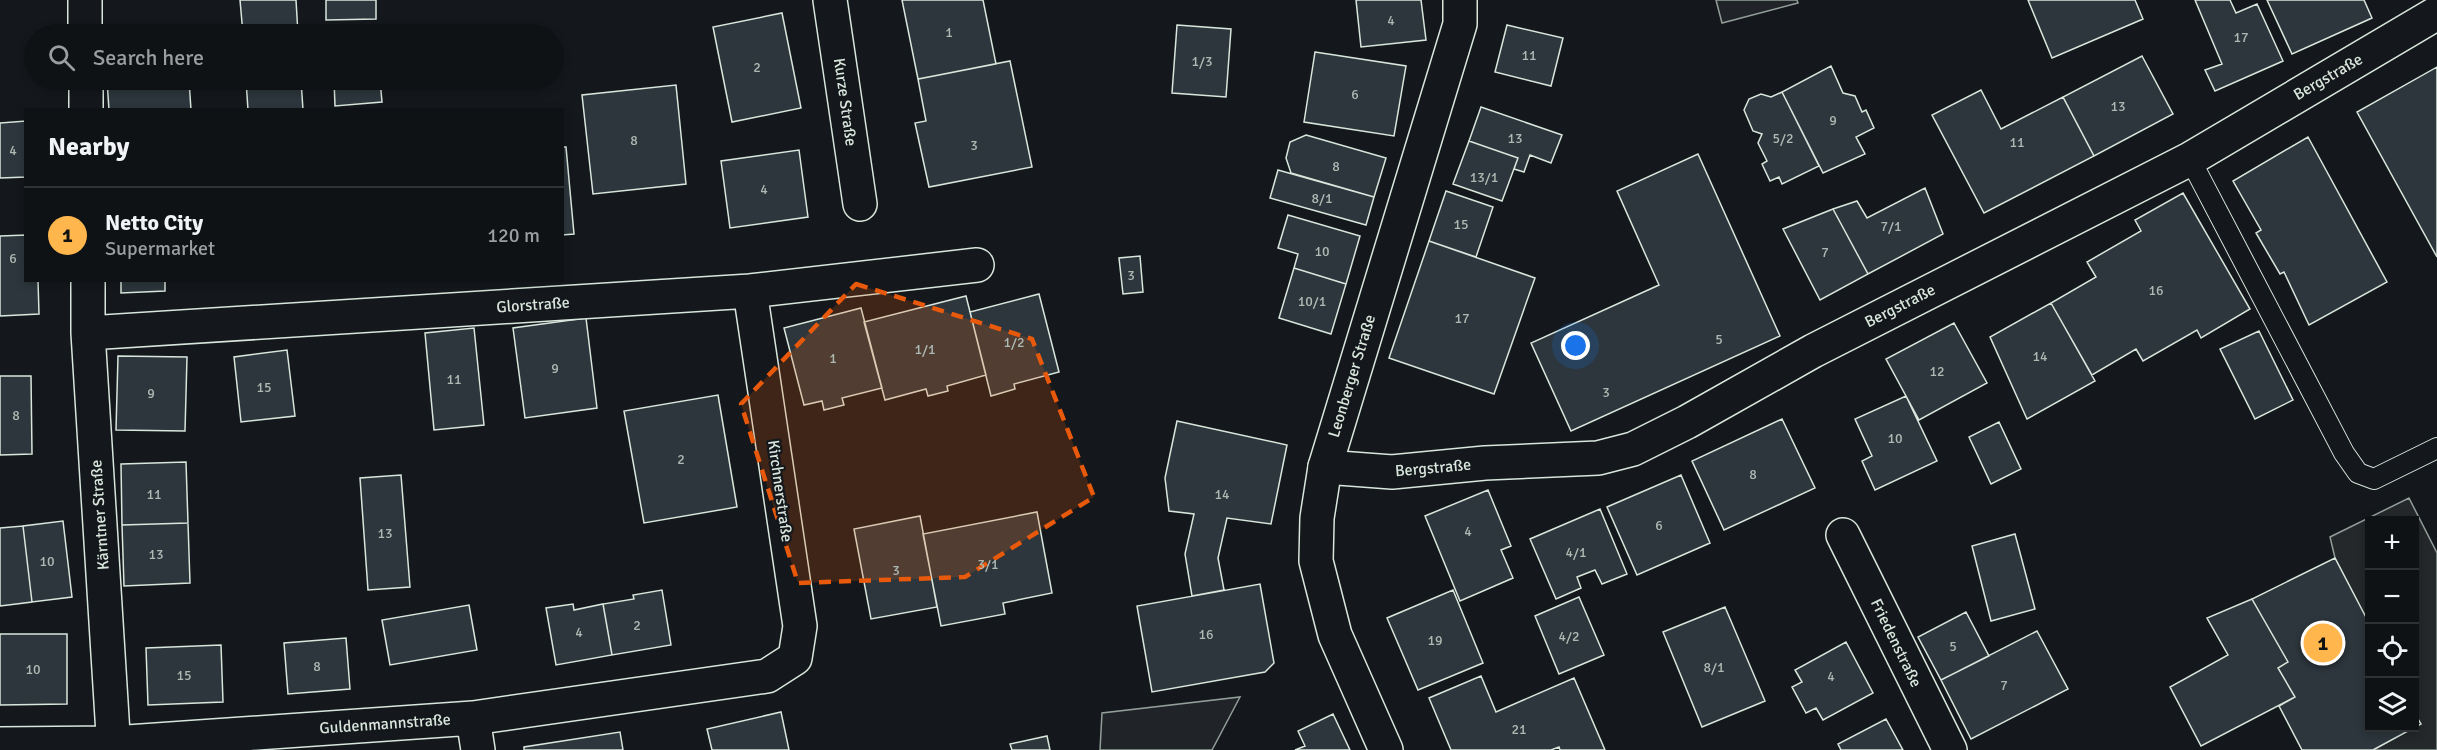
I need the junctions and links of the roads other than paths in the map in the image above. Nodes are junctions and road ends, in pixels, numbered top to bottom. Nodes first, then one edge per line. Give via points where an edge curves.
1 (85, 0) edge
2 (830, 0) edge
3 (1460, 0) edge
4 (2437, 13) edge
5 (85, 24) edge
6 (86, 90) edge
7 (86, 108) edge
8 (2190, 159) junction
9 (860, 204) dead end
10 (977, 265) dead end
11 (88, 282) edge
12 (750, 291) junction
13 (88, 333) junction
14 (2437, 448) edge
15 (1325, 467) junction
16 (1843, 535) dead end
17 (767, 676) joint
18 (473, 718) junction
19 (0, 744) edge
20 (114, 746) edge
21 (478, 750) edge
22 (1386, 750) edge
23 (1950, 750) edge

1 - 5 street
2 - 9 street, Kurze Straße
3 - 15 street, Leonberger Straße via 1460,24
4 - 8 street, Bergstraße
6 - 7 street
8 - 14 lane via 2344,453 2358,472 2374,479
8 - 15 street, Bergstraße via 1823,345 1697,417 1633,448 1598,458 1392,472
10 - 12 street, Glorstraße
11 - 13 street, Kärntner Straße
12 - 13 street, Glorstraße
12 - 17 street, Kirchnerstraße via 800,626 795,658
13 - 20 street, Kärntner Straße
15 - 22 street, Leonberger Straße via 1317,518 1316,561 1335,635
16 - 23 street, Friedenstraße
17 - 18 street, Guldenmannstraße
18 - 20 street, Guldenmannstraße
18 - 21 street
19 - 20 street, Guldenmannstraße

